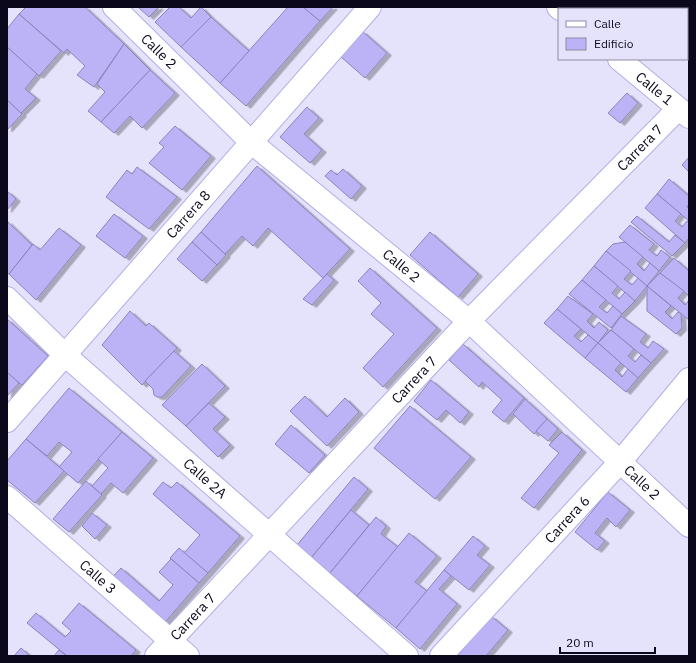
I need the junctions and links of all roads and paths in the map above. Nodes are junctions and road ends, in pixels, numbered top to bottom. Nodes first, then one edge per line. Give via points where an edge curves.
1 (114, 7) edge
2 (370, 7) edge
3 (620, 60) edge
4 (684, 113) edge
5 (252, 143) junction
6 (7, 298) edge
7 (469, 321) junction
8 (65, 355) junction
9 (689, 379) edge
10 (7, 421) edge
11 (620, 462) junction
12 (7, 497) edge
13 (689, 526) edge
14 (270, 534) junction
15 (170, 640) junction
16 (156, 656) edge
17 (188, 656) edge
18 (407, 656) edge
19 (441, 656) edge

1 - 5 street, Calle 2
2 - 5 street, Carrera 8
3 - 4 street, Calle 1
4 - 7 street, Carrera 7
5 - 7 street, Calle 2
5 - 8 street, Carrera 8
6 - 8 street, Calle 2A
7 - 11 street, Calle 2
7 - 14 street, Carrera 7
8 - 10 street, Carrera 8
8 - 14 street, Calle 2A
9 - 11 street, Carrera 6
11 - 13 street, Calle 2
11 - 19 street, Carrera 6
12 - 15 street, Calle 3
14 - 15 street, Carrera 7
14 - 18 street, Calle 2A
15 - 16 street, Carrera 7
15 - 17 street, Calle 3

